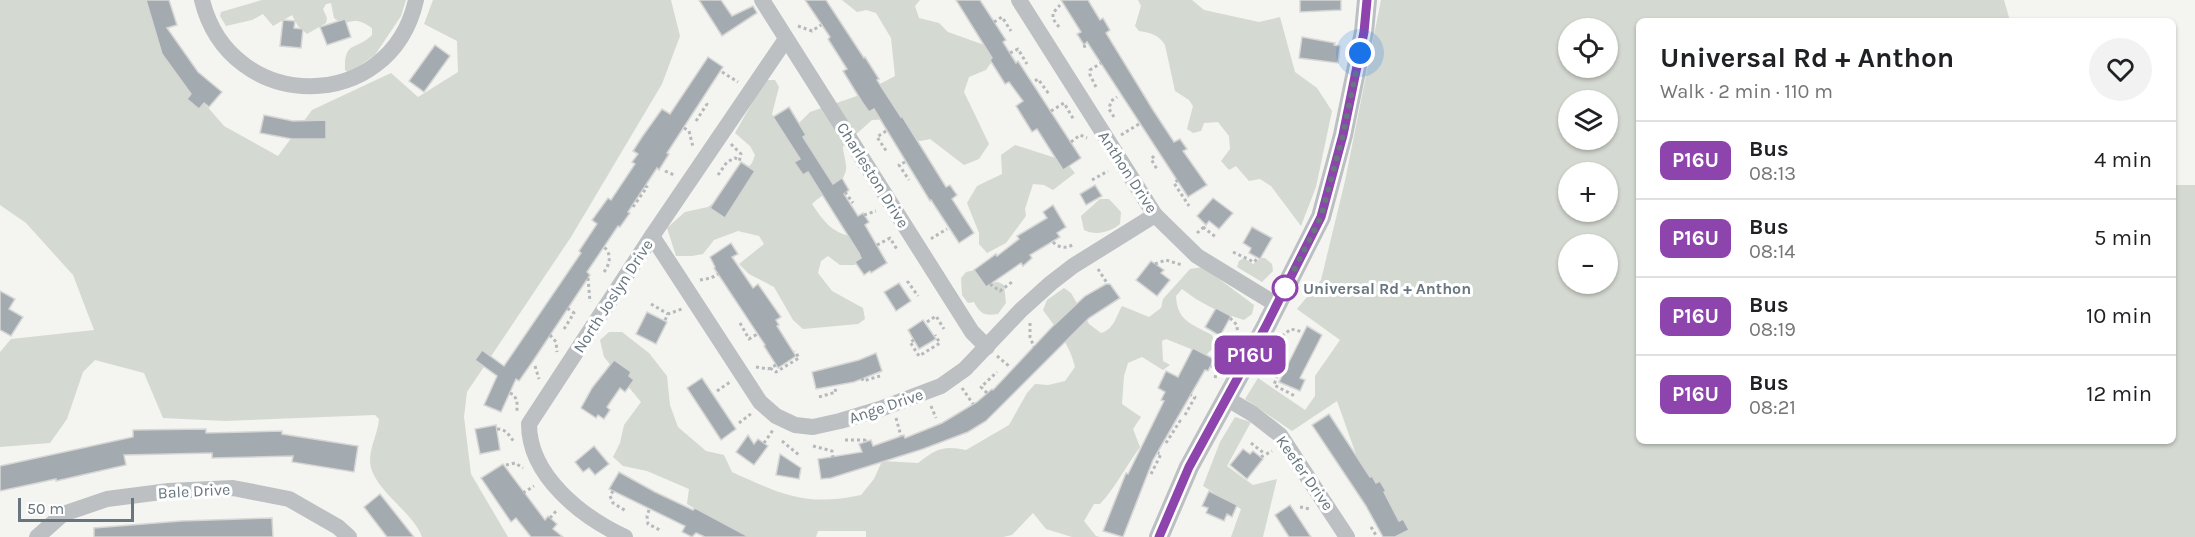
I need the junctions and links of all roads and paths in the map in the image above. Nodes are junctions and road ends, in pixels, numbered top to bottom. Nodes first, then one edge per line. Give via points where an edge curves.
1 (202, 0) edge
2 (416, 0) edge
3 (762, 0) edge
4 (1019, 0) edge
5 (1367, 0) edge
6 (1060, 5) dead end
7 (994, 22) dead end
8 (821, 25) dead end
9 (1059, 27) dead end
10 (790, 32) junction
11 (1011, 32) dead end
12 (1084, 45) dead end
13 (1086, 50) dead end
14 (1011, 54) dead end
15 (1101, 63) dead end
16 (1027, 64) dead end
17 (1035, 81) dead end
18 (1096, 87) dead end
19 (1049, 94) dead end
20 (1117, 97) dead end
21 (705, 101) dead end
22 (1051, 111) dead end
23 (1114, 117) dead end
24 (1074, 120) dead end
25 (696, 122) dead end
26 (1139, 124) dead end
27 (684, 128) dead end
28 (886, 131) dead end
29 (1089, 139) dead end
30 (1071, 142) dead end
31 (1109, 142) junction
32 (887, 152) dead end
33 (692, 153) dead end
34 (1154, 156) dead end
35 (740, 160) dead end
36 (905, 162) dead end
37 (1158, 171) dead end
38 (718, 175) dead end
39 (1113, 178) dead end
40 (909, 180) dead end
41 (1092, 180) dead end
42 (1178, 180) dead end
43 (645, 186) dead end
44 (846, 192) dead end
45 (853, 203) dead end
46 (1189, 206) dead end
47 (633, 207) dead end
48 (1155, 215) junction
49 (1203, 227) dead end
50 (947, 229) dead end
51 (652, 236) junction
52 (1216, 238) dead end
53 (1053, 242) dead end
54 (1074, 244) dead end
55 (878, 245) dead end
56 (937, 246) dead end
57 (604, 247) dead end
58 (898, 251) dead end
59 (1233, 252) dead end
60 (1258, 258) dead end
61 (1155, 264) dead end
62 (1187, 268) dead end
63 (604, 272) dead end
64 (718, 274) dead end
65 (588, 279) dead end
66 (697, 279) dead end
67 (1012, 282) dead end
68 (907, 283) dead end
69 (990, 284) dead end
70 (918, 296) dead end
71 (695, 303) junction
72 (651, 304) dead end
73 (1276, 305) junction
74 (590, 307) dead end
75 (567, 308) dead end
76 (1021, 310) junction
77 (668, 314) junction
78 (1230, 318) dead end
79 (664, 320) dead end
80 (927, 322) dead end
81 (740, 324) dead end
82 (564, 329) dead end
83 (944, 329) dead end
84 (1303, 332) dead end
85 (759, 333) dead end
86 (550, 335) dead end
87 (935, 335) dead end
88 (1282, 336) dead end
89 (1238, 339) dead end
90 (914, 340) dead end
91 (987, 347) junction
92 (1034, 347) dead end
93 (795, 351) dead end
94 (557, 356) dead end
95 (1283, 358) dead end
96 (776, 365) dead end
97 (1211, 365) dead end
98 (755, 367) dead end
99 (770, 368) junction
100 (997, 372) dead end
101 (880, 376) dead end
102 (862, 378) dead end
103 (834, 386) dead end
104 (510, 393) dead end
105 (987, 393) dead end
106 (1219, 393) junction
107 (1191, 395) dead end
108 (1295, 396) dead end
109 (819, 397) dead end
110 (1185, 415) dead end
111 (517, 420) dead end
112 (1177, 420) dead end
113 (496, 429) dead end
114 (844, 440) dead end
115 (782, 441) dead end
116 (866, 442) dead end
117 (1166, 443) dead end
118 (1251, 443) dead end
119 (517, 447) dead end
120 (813, 447) dead end
121 (1158, 453) dead end
122 (799, 454) dead end
123 (1265, 454) dead end
124 (833, 458) dead end
125 (506, 465) dead end
126 (526, 471) dead end
127 (1151, 474) dead end
128 (613, 491) dead end
129 (650, 510) dead end
130 (626, 511) dead end
131 (1371, 527) dead end
132 (662, 531) dead end
133 (37, 537) edge
134 (349, 537) edge
135 (625, 537) edge
136 (1159, 537) edge
137 (1347, 537) edge
138 (1377, 537) edge

1 - 2 street via 220,42 235,58 279,82 320,87 363,73 384,58 401,39
3 - 10 street, Charleston Drive
4 - 31 street, Anthon Drive
5 - 73 street via 1343,135 1321,217
6 - 9 path via 1053,13
7 - 11 path via 1002,17
8 - 10 path via 812,31
10 - 51 street, North Joslyn Drive
10 - 91 street, Charleston Drive via 972,332
12 - 13 path
14 - 16 path via 1018,49
15 - 18 path via 1090,70
17 - 19 path via 1038,79
20 - 23 path via 1109,109
21 - 25 path via 707,104
22 - 24 path via 1064,103
26 - 31 path
27 - 33 path via 689,131
28 - 32 path via 877,137
29 - 30 path via 1080,135
31 - 48 street, Anthon Drive
34 - 37 path via 1151,159
35 - 38 path via 731,159
36 - 40 path via 899,165
39 - 41 path via 1108,170
42 - 46 path via 1174,183
43 - 47 path
44 - 45 path
48 - 73 street, Anthon Drive via 1200,258
48 - 76 street, Ange Drive via 1073,266
49 - 52 path
50 - 56 path via 932,238
51 - 71 street, Ange Drive
51 - 135 street, North Joslyn Drive via 529,424 534,452 555,486 588,515
53 - 54 path via 1066,248
55 - 58 path via 890,238
57 - 63 path via 609,261
59 - 60 path via 1254,262
61 - 62 path via 1166,260
64 - 66 path via 704,281
65 - 74 path
67 - 69 path via 1000,291
68 - 70 path
71 - 77 path
71 - 91 street, Ange Drive via 760,402 776,416 813,427 939,387
72 - 77 path
73 - 106 street
75 - 82 path via 574,313
76 - 91 street, Ange Drive
76 - 92 path via 1029,320
77 - 79 path
78 - 89 path via 1237,326
80 - 83 path via 936,316
81 - 85 path via 749,339
84 - 88 path via 1291,329
86 - 94 path via 556,342
87 - 90 path via 940,343 919,356 910,342
93 - 99 path via 799,358 776,372
95 - 108 path via 1274,385
96 - 99 path
97 - 106 path
98 - 99 path
100 - 105 path via 981,387
101 - 102 path via 863,381
103 - 109 path via 836,392
104 - 111 path via 517,400
106 - 136 street
106 - 137 street, Keefer Drive via 1280,435
107 - 110 path via 1195,398
112 - 117 path via 1180,421
113 - 119 path via 506,431
114 - 116 path
115 - 122 path
118 - 123 path
120 - 124 path via 832,451
121 - 127 path via 1161,454
125 - 126 path via 515,463
128 - 130 path via 613,503
129 - 132 path via 648,524
131 - 138 path
133 - 134 street, Bale Drive via 63,514 106,499 233,488 289,499

